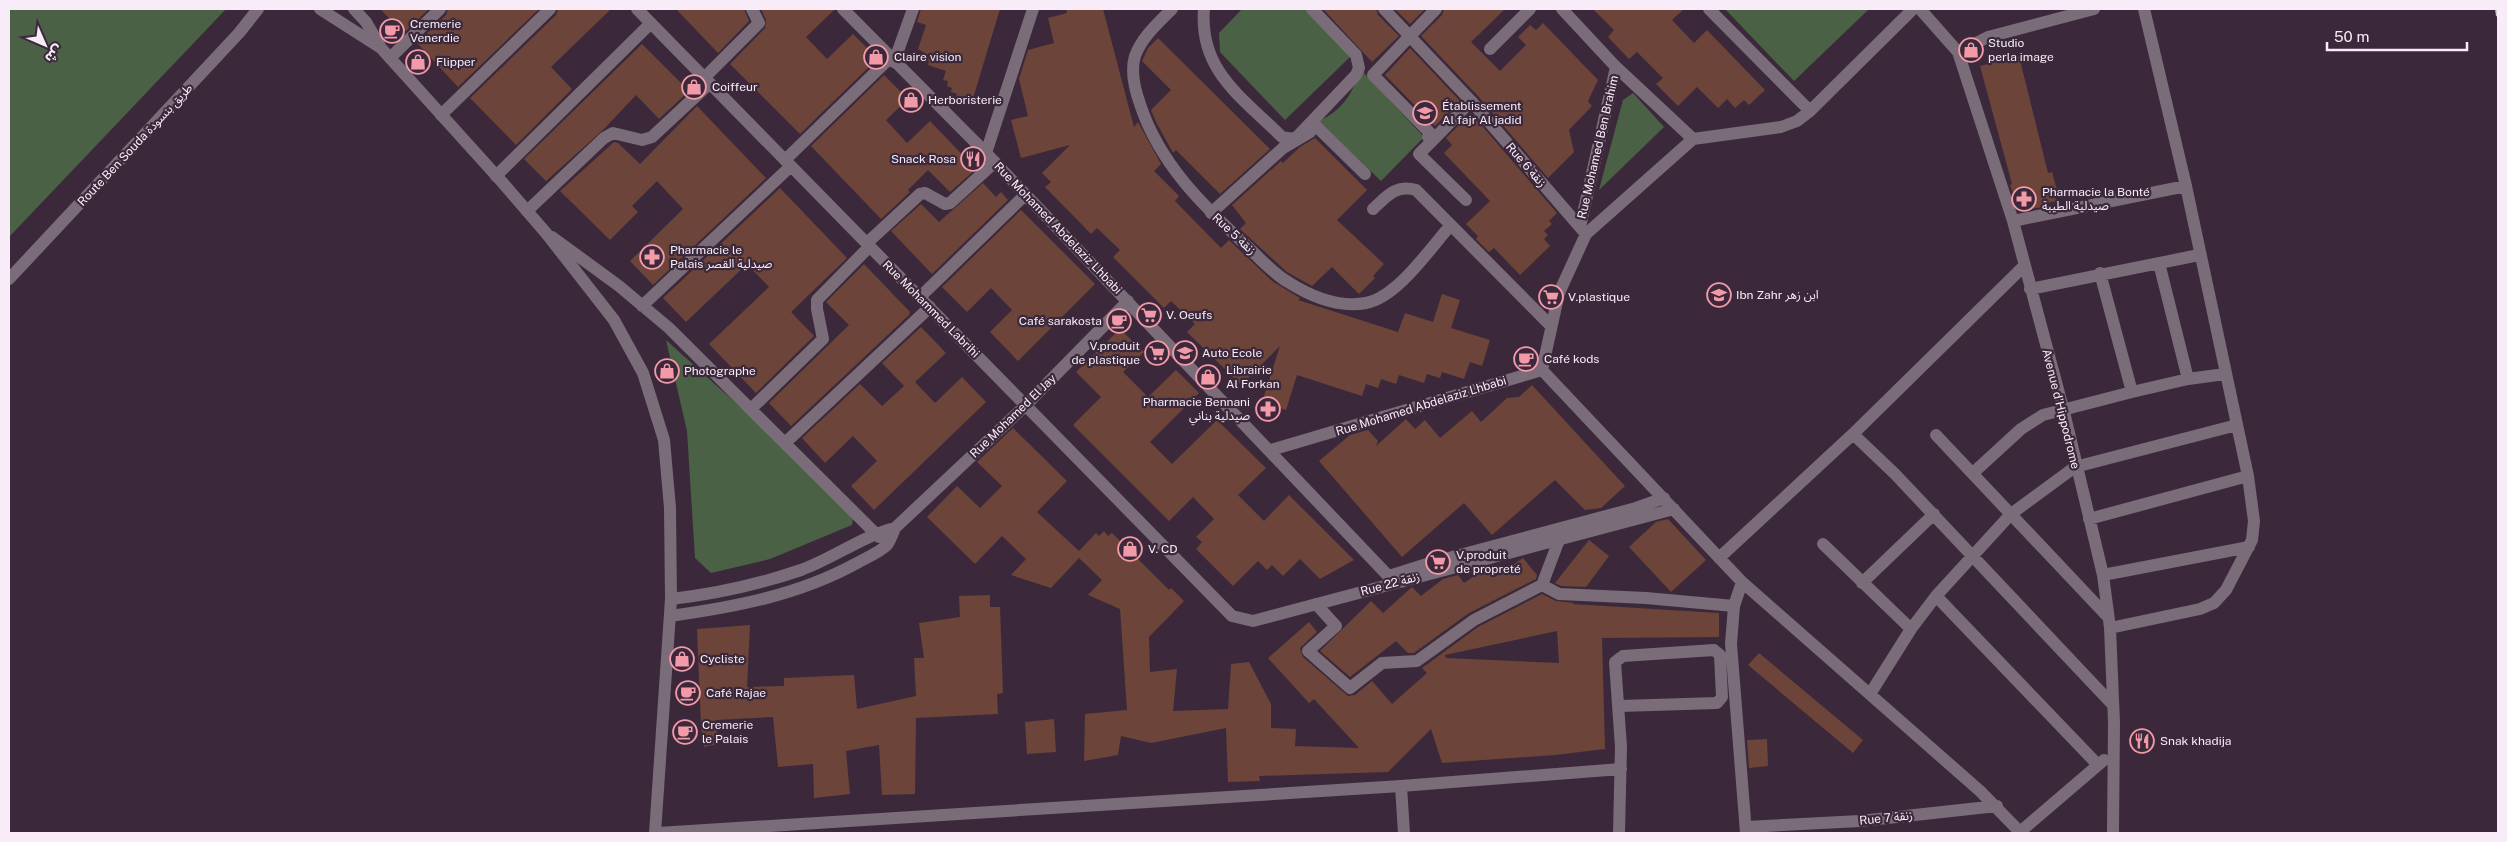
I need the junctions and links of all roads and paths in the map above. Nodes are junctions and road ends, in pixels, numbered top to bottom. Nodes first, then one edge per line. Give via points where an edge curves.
1 (258, 9) edge
2 (320, 9) edge
3 (354, 9) edge
4 (440, 9) edge
5 (550, 9) edge
6 (637, 9) edge
7 (752, 9) edge
8 (843, 9) edge
9 (913, 9) edge
10 (1033, 9) edge
11 (1172, 9) edge
12 (1204, 9) edge
13 (1312, 9) edge
14 (1384, 9) edge
15 (1436, 9) edge
16 (1530, 9) edge
17 (1562, 9) edge
18 (1709, 9) edge
19 (1913, 9) edge
20 (1920, 9) edge
21 (2094, 9) edge
22 (2144, 9) edge
23 (651, 23) junction
24 (1410, 36) junction
25 (1490, 49) dead end
26 (1958, 52) junction
27 (386, 53) junction
28 (892, 60) junction
29 (1616, 67) junction
30 (707, 80) junction
31 (1471, 101) junction
32 (1810, 111) junction
33 (441, 114) junction
34 (1431, 137) junction
35 (1693, 139) junction
36 (991, 157) junction
37 (788, 163) junction
38 (1365, 174) dead end
39 (496, 176) junction
40 (2186, 186) junction
41 (1026, 194) junction
42 (1466, 200) dead end
43 (1373, 209) dead end
44 (527, 211) junction
45 (1211, 213) junction
46 (2014, 221) junction
47 (1451, 224) junction
48 (1583, 230) junction
49 (546, 233) junction
50 (869, 245) junction
51 (2199, 255) junction
52 (2159, 263) junction
53 (2024, 266) junction
54 (2100, 274) junction
55 (9, 279) edge
56 (2030, 290) junction
57 (920, 297) junction
58 (1128, 301) junction
59 (642, 306) junction
60 (930, 307) junction
61 (1551, 326) junction
62 (1542, 370) junction
63 (2225, 374) junction
64 (2188, 379) junction
65 (2132, 392) junction
66 (1026, 405) junction
67 (2063, 408) junction
68 (752, 409) junction
69 (2237, 425) junction
70 (1853, 434) junction
71 (1936, 435) dead end
72 (786, 444) junction
73 (1271, 450) junction
74 (2075, 467) junction
75 (1973, 473) junction
76 (2248, 476) junction
77 (1664, 498) junction
78 (1674, 509) junction
79 (1934, 514) junction
80 (2011, 514) junction
81 (2089, 519) junction
82 (895, 528) junction
83 (875, 533) junction
84 (1559, 540) junction
85 (1822, 544) dead end
86 (887, 545) junction
87 (2249, 547) junction
88 (1972, 555) junction
89 (1719, 558) junction
90 (2103, 575) junction
91 (1392, 579) junction
92 (1742, 582) junction
93 (1862, 583) junction
94 (1542, 584) junction
95 (1936, 596) junction
96 (671, 599) junction
97 (1316, 604) junction
98 (1734, 606) junction
99 (1224, 610) joint
100 (670, 616) junction
101 (2109, 622) junction
102 (1911, 629) junction
103 (1870, 694) junction
104 (2113, 705) junction
105 (1620, 706) junction
106 (2113, 751) junction
107 (2098, 765) junction
108 (1621, 769) junction
109 (1401, 786) junction
110 (1997, 806) junction
111 (1861, 827) edge
112 (1746, 830) edge
113 (2021, 832) edge
114 (656, 833) edge
115 (1404, 833) edge
116 (1619, 833) edge
117 (2113, 833) edge

1 - 55 street, Route Ben Souda طريق بنسودة
2 - 27 street
3 - 27 street
4 - 27 street
5 - 33 street
6 - 23 street, Rue Mohammed Labrihi
7 - 30 street via 759,23
8 - 28 street, Rue Mohamed Abdelaziz Lhbabi
9 - 28 street
10 - 36 street
11 - 45 street, Rue 5 زنقة via 1146,36 1135,57 1133,85 1160,149 1182,181
12 - 13 street via 1206,44 1219,73 1287,139 1298,136 1359,68 1356,55
14 - 24 street, Rue 6 زنقة
15 - 24 street
16 - 25 street
17 - 29 street, Rue Mohamed Ben Brahim
18 - 32 street
19 - 32 street
20 - 26 street, Avenue d'Hippodrome
21 - 26 street via 1988,37
22 - 40 street
23 - 30 street, Rue Mohammed Labrihi
23 - 39 street
24 - 31 street, Rue 6 زنقة
24 - 34 street via 1373,75
26 - 46 street, Avenue d'Hippodrome
27 - 33 street
28 - 36 street, Rue Mohamed Abdelaziz Lhbabi
28 - 37 street
29 - 35 street, Rue Mohamed Ben Brahim
29 - 48 street, Rue Mohamed Ben Brahim
30 - 37 street, Rue Mohammed Labrihi
30 - 44 street via 652,137 642,140 613,133 604,138
31 - 34 street
31 - 48 street, Rue 6 زنقة
32 - 35 street via 1781,127
33 - 39 street
34 - 42 street via 1420,154
35 - 48 street
36 - 41 street, Rue Mohamed Abdelaziz Lhbabi
36 - 50 street via 950,203 920,194
37 - 50 street, Rue Mohammed Labrihi
37 - 59 street
38 - 45 street via 1316,125 1283,148
39 - 44 street
40 - 46 street
40 - 51 street
41 - 57 street
41 - 58 street, Rue Mohamed Abdelaziz Lhbabi
43 - 47 street via 1394,189 1407,187 1426,198
44 - 49 street
45 - 47 street, Rue 5 زنقة via 1287,281 1313,295 1357,304 1381,298 1394,289
46 - 53 street, Avenue d'Hippodrome
47 - 61 street
48 - 61 street, Rue Mohamed Ben Brahim via 1559,293
49 - 59 street
49 - 96 street via 614,320 643,373 664,440 670,508
50 - 57 street, Rue Mohammed Labrihi
50 - 68 street via 817,300 823,339
51 - 52 street
51 - 63 street
52 - 54 street
52 - 64 street
53 - 56 street, Avenue d'Hippodrome
53 - 70 street
54 - 56 street
54 - 65 street
56 - 67 street, Avenue d'Hippodrome
57 - 60 street, Rue Mohammed Labrihi
58 - 66 street, Rue Mohamed El Jay
58 - 73 street, Rue Mohamed Abdelaziz Lhbabi
59 - 68 street
60 - 66 street, Rue Mohammed Labrihi
60 - 72 street
61 - 62 street, Rue Mohamed Ben Brahim
62 - 73 street, Rue Mohamed Abdelaziz Lhbabi
62 - 77 street
63 - 64 street
63 - 69 street
64 - 65 street
65 - 67 street
66 - 82 street, Rue Mohamed El Jay
66 - 99 street, Rue Mohammed Labrihi
67 - 74 street, Avenue d'Hippodrome
67 - 75 street via 2031,421
68 - 72 street
69 - 74 street
69 - 76 street
70 - 79 street
70 - 89 street
71 - 75 street
72 - 83 street
73 - 91 street, Rue Mohamed Abdelaziz Lhbabi
74 - 80 street
74 - 81 street, Avenue d'Hippodrome
75 - 80 street
76 - 81 street
76 - 87 street via 2255,527
77 - 78 street
77 - 91 street via 1430,563
78 - 84 street, Rue 22 زنقة
78 - 89 street
79 - 88 street
79 - 93 street
80 - 88 street
80 - 101 street
81 - 90 street, Avenue d'Hippodrome
82 - 83 street, Rue Mohamed El Jay
82 - 86 street, Rue Mohamed El Jay
83 - 86 street
83 - 96 street, Rue Mohamed El Jay via 801,570 726,590
84 - 91 street, Rue 22 زنقة
84 - 94 street
85 - 93 street
86 - 100 street via 841,572 765,600
87 - 90 street
87 - 101 street via 2226,590 2214,603 2200,609
88 - 95 street
88 - 104 street
89 - 92 street
90 - 101 street, Avenue d'Hippodrome
91 - 97 street, Rue 22 زنقة
92 - 98 street
92 - 103 street
93 - 102 street
94 - 97 street via 1474,620 1417,660 1382,664 1350,688 1308,651 1336,626
94 - 98 street via 1559,594
95 - 102 street
95 - 107 street
96 - 100 street
97 - 99 street, Rue 22 زنقة via 1253,620 1242,620
98 - 112 street via 1732,644
100 - 114 street
101 - 104 street, Avenue d'Hippodrome
102 - 103 street
103 - 110 street
104 - 106 street, Avenue d'Hippodrome
105 - 105 street via 1615,662 1619,657 1714,650 1720,655 1722,697 1717,703
105 - 108 street
106 - 107 street
106 - 117 street, Avenue d'Hippodrome
107 - 113 street
108 - 109 street
108 - 116 street
109 - 114 street
109 - 115 street
110 - 111 street, Rue 7 زنقة
110 - 113 street
111 - 112 street, Rue 7 زنقة

